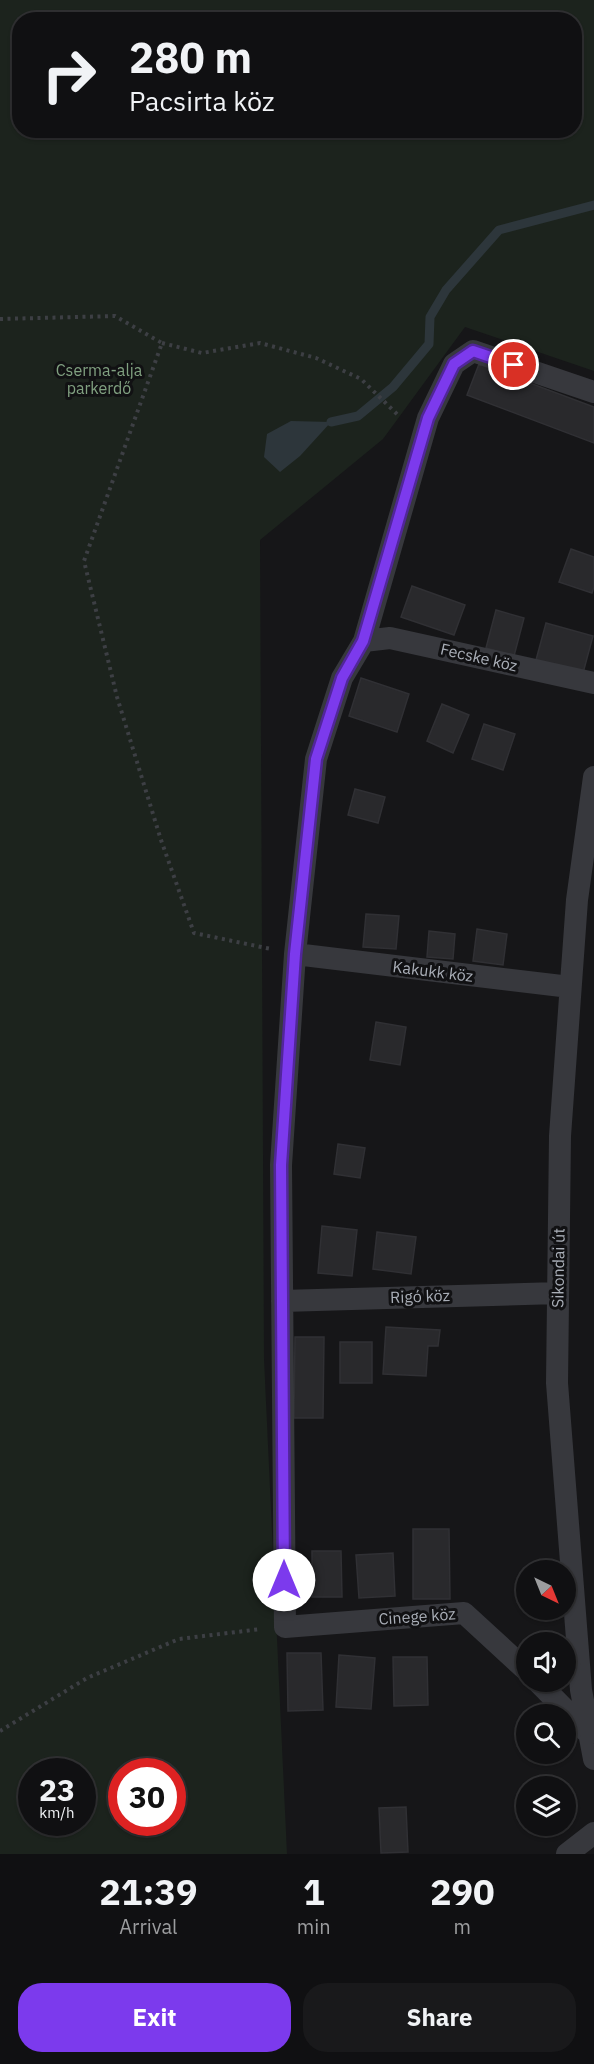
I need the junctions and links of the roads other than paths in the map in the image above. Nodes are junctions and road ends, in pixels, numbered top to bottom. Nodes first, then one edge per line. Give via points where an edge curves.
1 (594, 392) edge
2 (363, 641) junction
3 (594, 683) edge
4 (594, 777) edge
5 (586, 879) edge
6 (295, 954) junction
7 (570, 987) junction
8 (558, 1293) junction
9 (282, 1301) junction
10 (516, 1661) edge
11 (548, 1692) edge
12 (590, 1734) junction
13 (594, 1759) edge
14 (594, 1833) edge
15 (567, 1854) edge

1 - 2 street via 473,351 454,364 428,418
2 - 3 street, Fecske köz via 390,638
2 - 6 street via 342,678 316,759
4 - 5 street, Sikondai út
5 - 7 street, Sikondai út
6 - 7 street, Kakukk köz
6 - 9 street via 281,1165
7 - 8 street, Sikondai út via 560,1136
8 - 9 street, Rigó köz
8 - 12 street, Sikondai út via 557,1383 581,1690
9 - 10 street, Cinege köz via 285,1626 464,1613
11 - 12 street
12 - 13 street, Sikondai út
14 - 15 street

